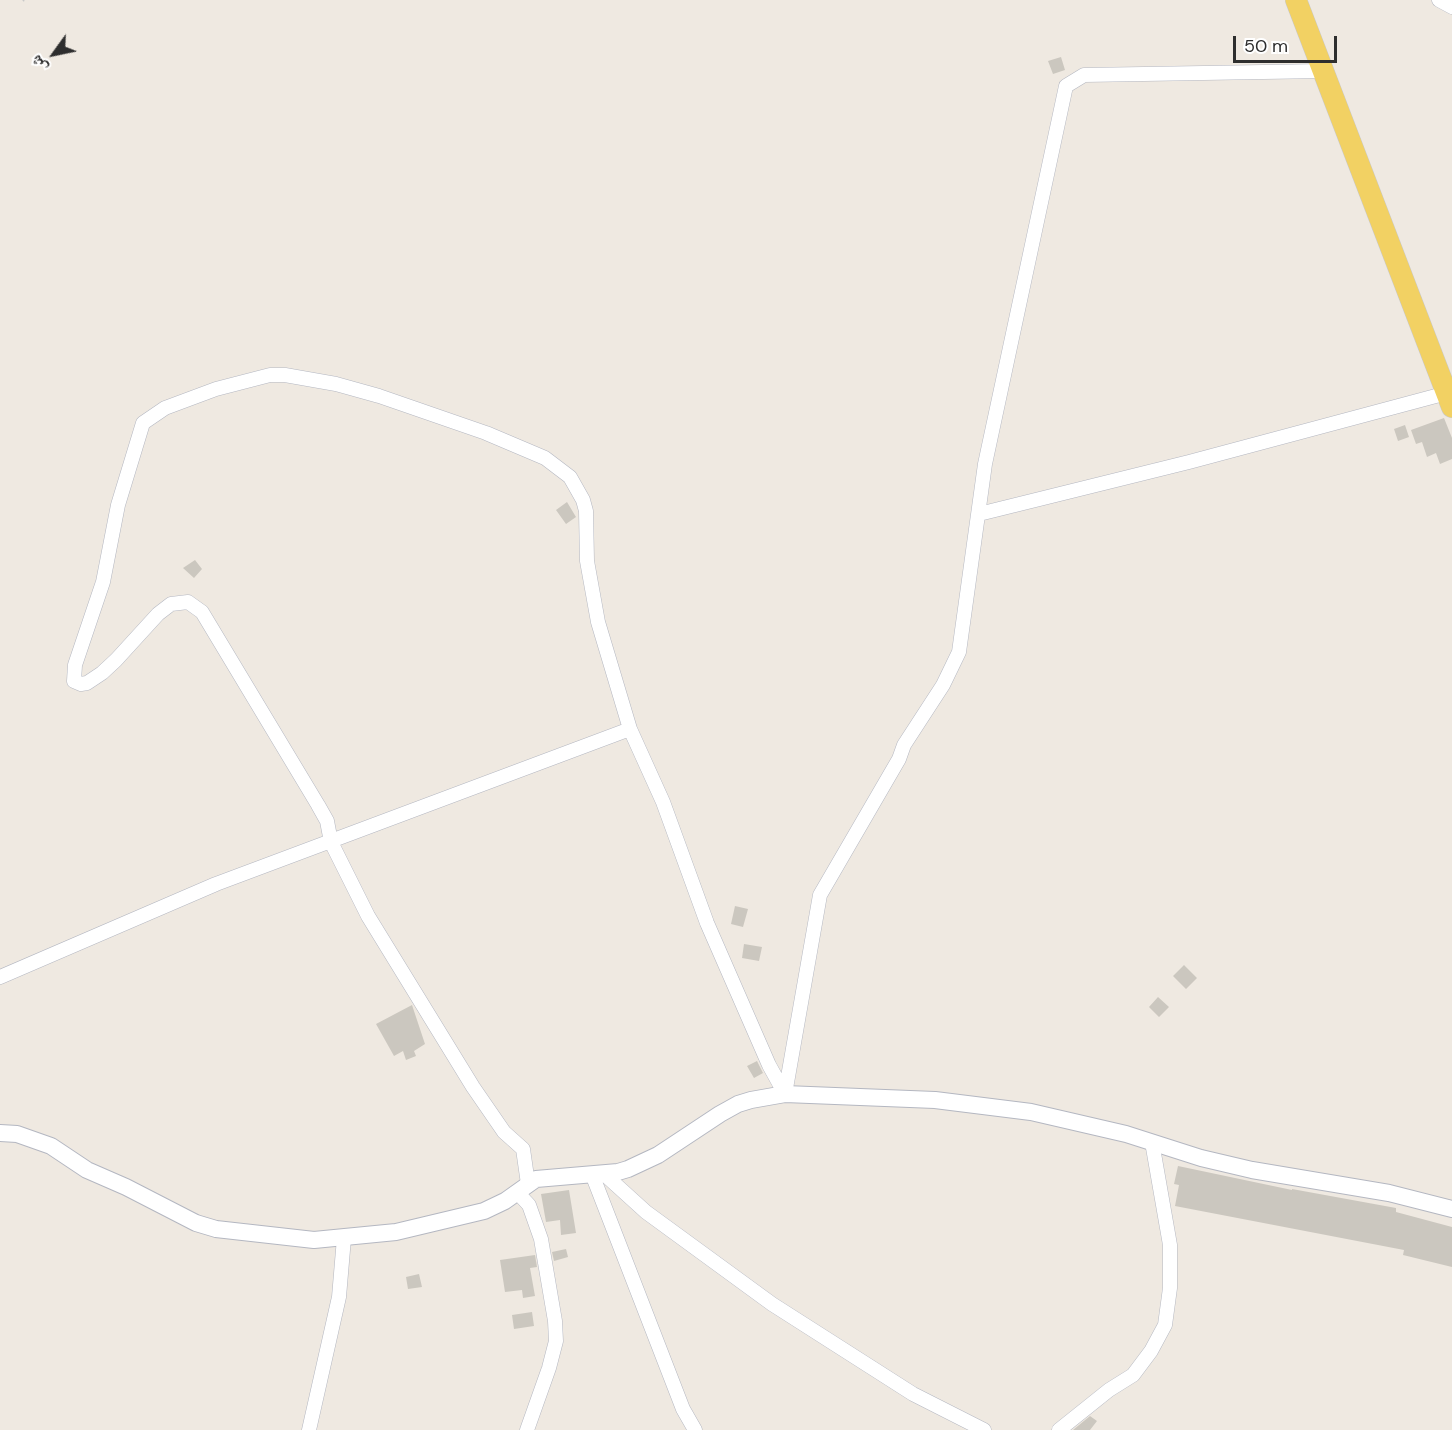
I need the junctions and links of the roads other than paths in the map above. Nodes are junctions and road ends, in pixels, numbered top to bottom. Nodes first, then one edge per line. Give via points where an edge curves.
1 (1296, 0) edge
2 (1438, 0) edge
3 (1452, 7) edge
4 (1323, 71) junction
5 (1449, 400) edge
6 (979, 514) junction
7 (630, 729) junction
8 (331, 842) junction
9 (0, 978) edge
10 (785, 1094) junction
11 (0, 1133) edge
12 (1152, 1142) junction
13 (598, 1174) junction
14 (523, 1188) junction
15 (1452, 1209) edge
16 (344, 1238) junction
17 (309, 1430) edge
18 (526, 1430) edge
19 (695, 1430) edge
20 (984, 1430) edge
21 (1059, 1430) edge

1 - 4 main road
2 - 3 street
4 - 5 main road
4 - 6 street via 1084,75 1066,86 985,464
5 - 6 street
6 - 10 street via 959,652 820,895
7 - 8 street
7 - 8 street via 598,622 587,561 584,500 562,469 486,433 380,396 313,380 270,375 193,397 165,408 143,423 118,505 103,582 75,665 74,681 87,683 102,673 171,604 188,602 195,606 211,624 310,790 327,821
7 - 10 street via 663,802 707,923
8 - 9 street via 216,884
8 - 14 street via 368,916 430,1020 504,1132 523,1149
10 - 12 street via 935,1100 1031,1112
10 - 13 street via 738,1104 646,1162
11 - 16 street via 17,1134 51,1146 87,1170 196,1223 216,1229 314,1240
12 - 15 street via 1252,1170 1358,1187
12 - 21 street via 1170,1245 1165,1325 1133,1375
13 - 14 street via 536,1179
13 - 19 street via 683,1410
13 - 20 street via 772,1304 913,1394
14 - 16 street via 484,1211 396,1232
14 - 18 street via 541,1239 556,1341
16 - 17 street via 339,1297

